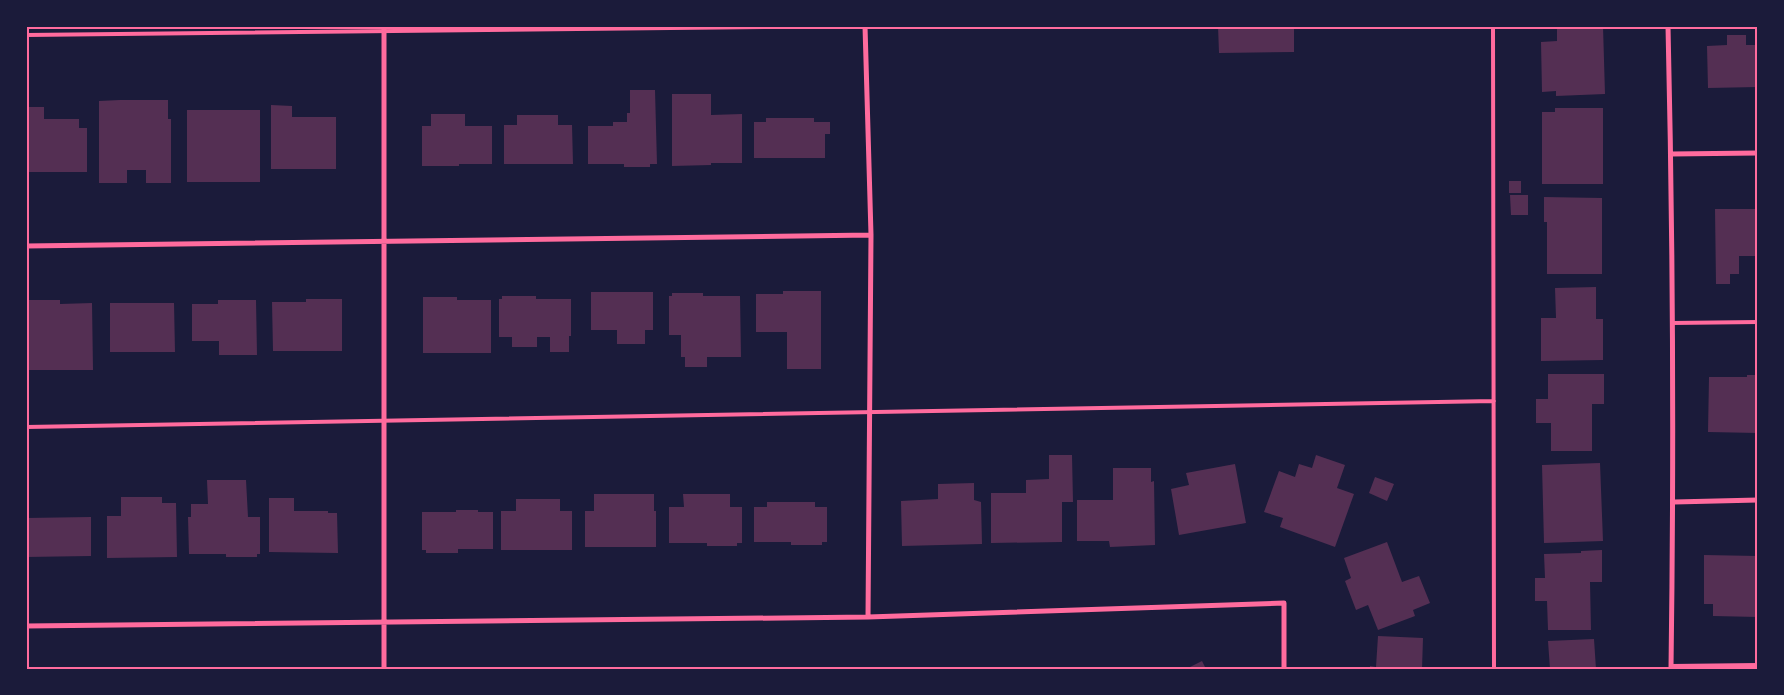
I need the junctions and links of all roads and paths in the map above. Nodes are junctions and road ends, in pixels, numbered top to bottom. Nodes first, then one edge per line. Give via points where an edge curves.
1 (864, 26) edge
2 (1493, 26) edge
3 (1668, 26) edge
4 (384, 29) edge
5 (26, 35) edge
6 (1758, 152) edge
7 (1671, 154) junction
8 (871, 234) junction
9 (385, 240) junction
10 (26, 246) edge
11 (1758, 322) edge
12 (1672, 323) junction
13 (1494, 401) junction
14 (870, 412) junction
15 (385, 420) junction
16 (26, 427) edge
17 (1758, 500) edge
18 (1674, 502) junction
19 (868, 617) junction
20 (385, 623) junction
21 (26, 626) edge
22 (1758, 665) edge
23 (1670, 668) edge
24 (384, 669) edge
25 (1284, 669) edge
26 (1494, 669) edge

1 - 4 lane
1 - 8 street
2 - 13 lane
3 - 7 street
4 - 5 lane
4 - 9 street
6 - 7 street
7 - 12 street
8 - 9 street
8 - 14 street
9 - 10 street
9 - 15 street
11 - 12 lane
12 - 18 street
13 - 14 lane
13 - 26 lane
14 - 15 lane
14 - 19 street
15 - 16 lane
15 - 20 street
17 - 18 street
18 - 23 street
19 - 20 street
19 - 25 street via 1284,603
20 - 21 street
20 - 24 street
22 - 23 lane

